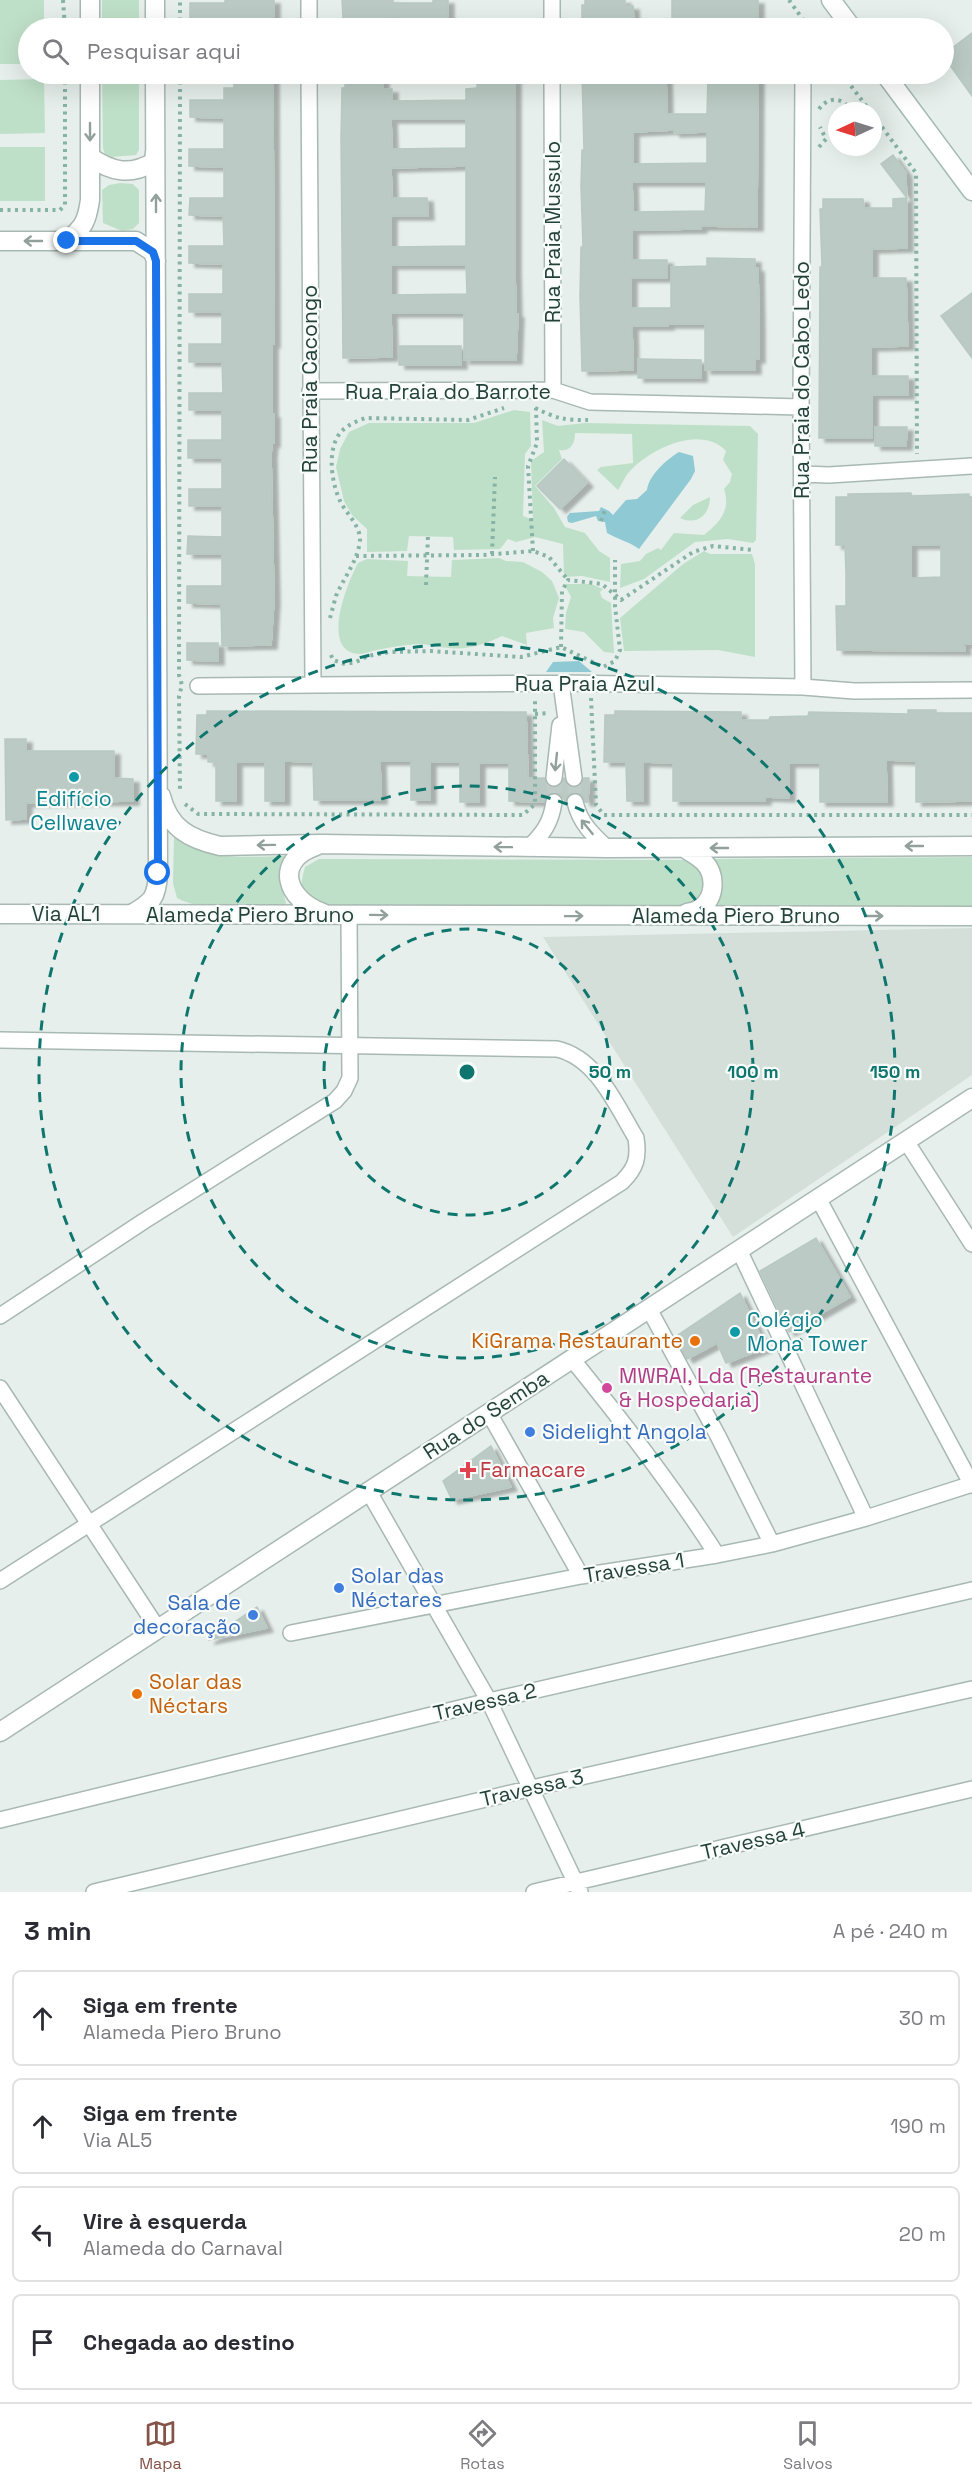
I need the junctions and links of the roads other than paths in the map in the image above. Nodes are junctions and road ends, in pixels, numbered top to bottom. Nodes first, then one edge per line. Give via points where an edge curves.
1 (90, 0) edge
2 (155, 0) edge
3 (309, 0) edge
4 (552, 0) edge
5 (831, 0) edge
6 (90, 18) edge
7 (155, 18) edge
8 (309, 18) edge
9 (552, 18) edge
10 (844, 18) edge
11 (90, 84) edge
12 (155, 84) edge
13 (309, 84) edge
14 (552, 84) edge
15 (803, 84) edge
16 (892, 84) edge
17 (156, 151) junction
18 (90, 157) junction
19 (972, 191) edge
20 (0, 241) edge
21 (67, 241) junction
22 (156, 261) junction
23 (553, 390) junction
24 (310, 391) junction
25 (801, 408) junction
26 (972, 466) edge
27 (802, 474) junction
28 (561, 683) junction
29 (313, 685) junction
30 (198, 686) dead end
31 (803, 687) junction
32 (972, 690) edge
33 (556, 709) junction
34 (554, 778) tunnel mouth
35 (574, 778) tunnel mouth
36 (157, 779) junction
37 (554, 802) tunnel mouth
38 (575, 802) tunnel mouth
39 (321, 844) junction
40 (972, 846) edge
41 (528, 848) junction
42 (607, 848) junction
43 (684, 848) junction
44 (0, 914) edge
45 (132, 914) junction
46 (329, 915) junction
47 (349, 915) junction
48 (682, 915) junction
49 (972, 916) edge
50 (0, 1040) edge
51 (351, 1046) junction
52 (972, 1098) edge
53 (906, 1141) junction
54 (818, 1198) junction
55 (972, 1244) edge
56 (739, 1250) junction
57 (649, 1309) junction
58 (0, 1316) edge
59 (572, 1359) junction
60 (0, 1388) edge
61 (489, 1413) junction
62 (972, 1485) edge
63 (369, 1492) junction
64 (866, 1518) junction
65 (88, 1524) junction
66 (772, 1544) junction
67 (717, 1555) junction
68 (581, 1576) junction
69 (0, 1581) edge
70 (972, 1590) edge
71 (435, 1605) junction
72 (158, 1629) junction
73 (291, 1633) dead end
74 (972, 1689) edge
75 (489, 1701) junction
76 (0, 1732) edge
77 (532, 1788) junction
78 (972, 1789) edge
79 (0, 1820) edge
80 (578, 1887) edge
81 (94, 1892) edge
82 (534, 1892) edge

1 - 6 street
2 - 7 street
3 - 8 street
4 - 9 street
5 - 10 street
11 -> 18 street
12 - 17 street
13 - 24 street, Rua Praia Cacongo
14 - 23 street, Rua Praia Mussulo
15 - 25 street, Rua Praia do Cabo Ledo
16 - 19 street
17 - 18 street via 154,162 141,169 122,171 105,167
22 -> 17 street
18 - 21 street via 87,219
21 -> 20 street
21 - 22 street via 136,241 153,252
22 - 36 street
23 - 24 street, Rua Praia do Barrote
23 - 25 street, Rua Praia do Barrote via 590,402
24 - 29 street, Rua Praia Cacongo
25 - 27 street, Rua Praia do Cabo Ledo
26 - 27 street
27 - 31 street, Rua Praia do Cabo Ledo
28 - 29 street, Rua Praia Azul
28 - 31 street, Rua Praia Azul
28 - 33 street
29 - 30 street, Rua Praia Azul
31 - 32 street, Rua Praia Azul via 854,691
33 -> 34 street
33 - 35 street
39 -> 36 street via 206,843 179,830 165,810
36 - 45 street, Alameda Piero Bruno via 158,890 147,905
37 - 41 street via 548,826
42 -> 38 street via 584,824
41 -> 39 street
39 - 46 street via 302,851 292,863 289,879 296,897
40 -> 43 street
41 - 42 street
42 - 43 street
43 - 48 street via 711,871 713,891 701,908
44 - 45 street, Via AL1
45 - 46 street, Alameda Piero Bruno
46 - 47 street, Alameda Piero Bruno
47 -> 48 street, Alameda Piero Bruno
47 - 51 street
48 -> 49 street, Alameda Piero Bruno
50 - 51 street
51 - 58 street via 351,1078 335,1101
51 - 65 street via 568,1052 591,1067 613,1100 636,1138 638,1162 622,1182
52 - 53 street, Rua do Semba
53 - 54 street, Rua do Semba
53 - 55 street
54 - 56 street, Rua do Semba
54 - 62 street
56 - 57 street, Rua do Semba
56 - 64 street
57 - 59 street, Rua do Semba
57 - 66 street
59 - 61 street, Rua do Semba
59 - 67 street via 653,1460
60 - 65 street
61 - 63 street, Rua do Semba
61 - 68 street
62 - 64 street, Travessa 1
63 - 71 street
63 - 72 street, Rua do Semba
64 - 66 street, Travessa 1
65 - 69 street
65 - 72 street
66 - 67 street, Travessa 1
67 - 68 street, Travessa 1
68 - 71 street, Travessa 1
70 - 75 street, Travessa 2
71 - 73 street, Travessa 1
71 - 75 street
72 - 76 street, Rua do Semba
74 - 77 street, Travessa 3
75 - 77 street
75 - 79 street, Travessa 2
77 - 80 street
77 - 81 street, Travessa 3
78 - 80 street, Travessa 4
80 - 82 street, Travessa 4

